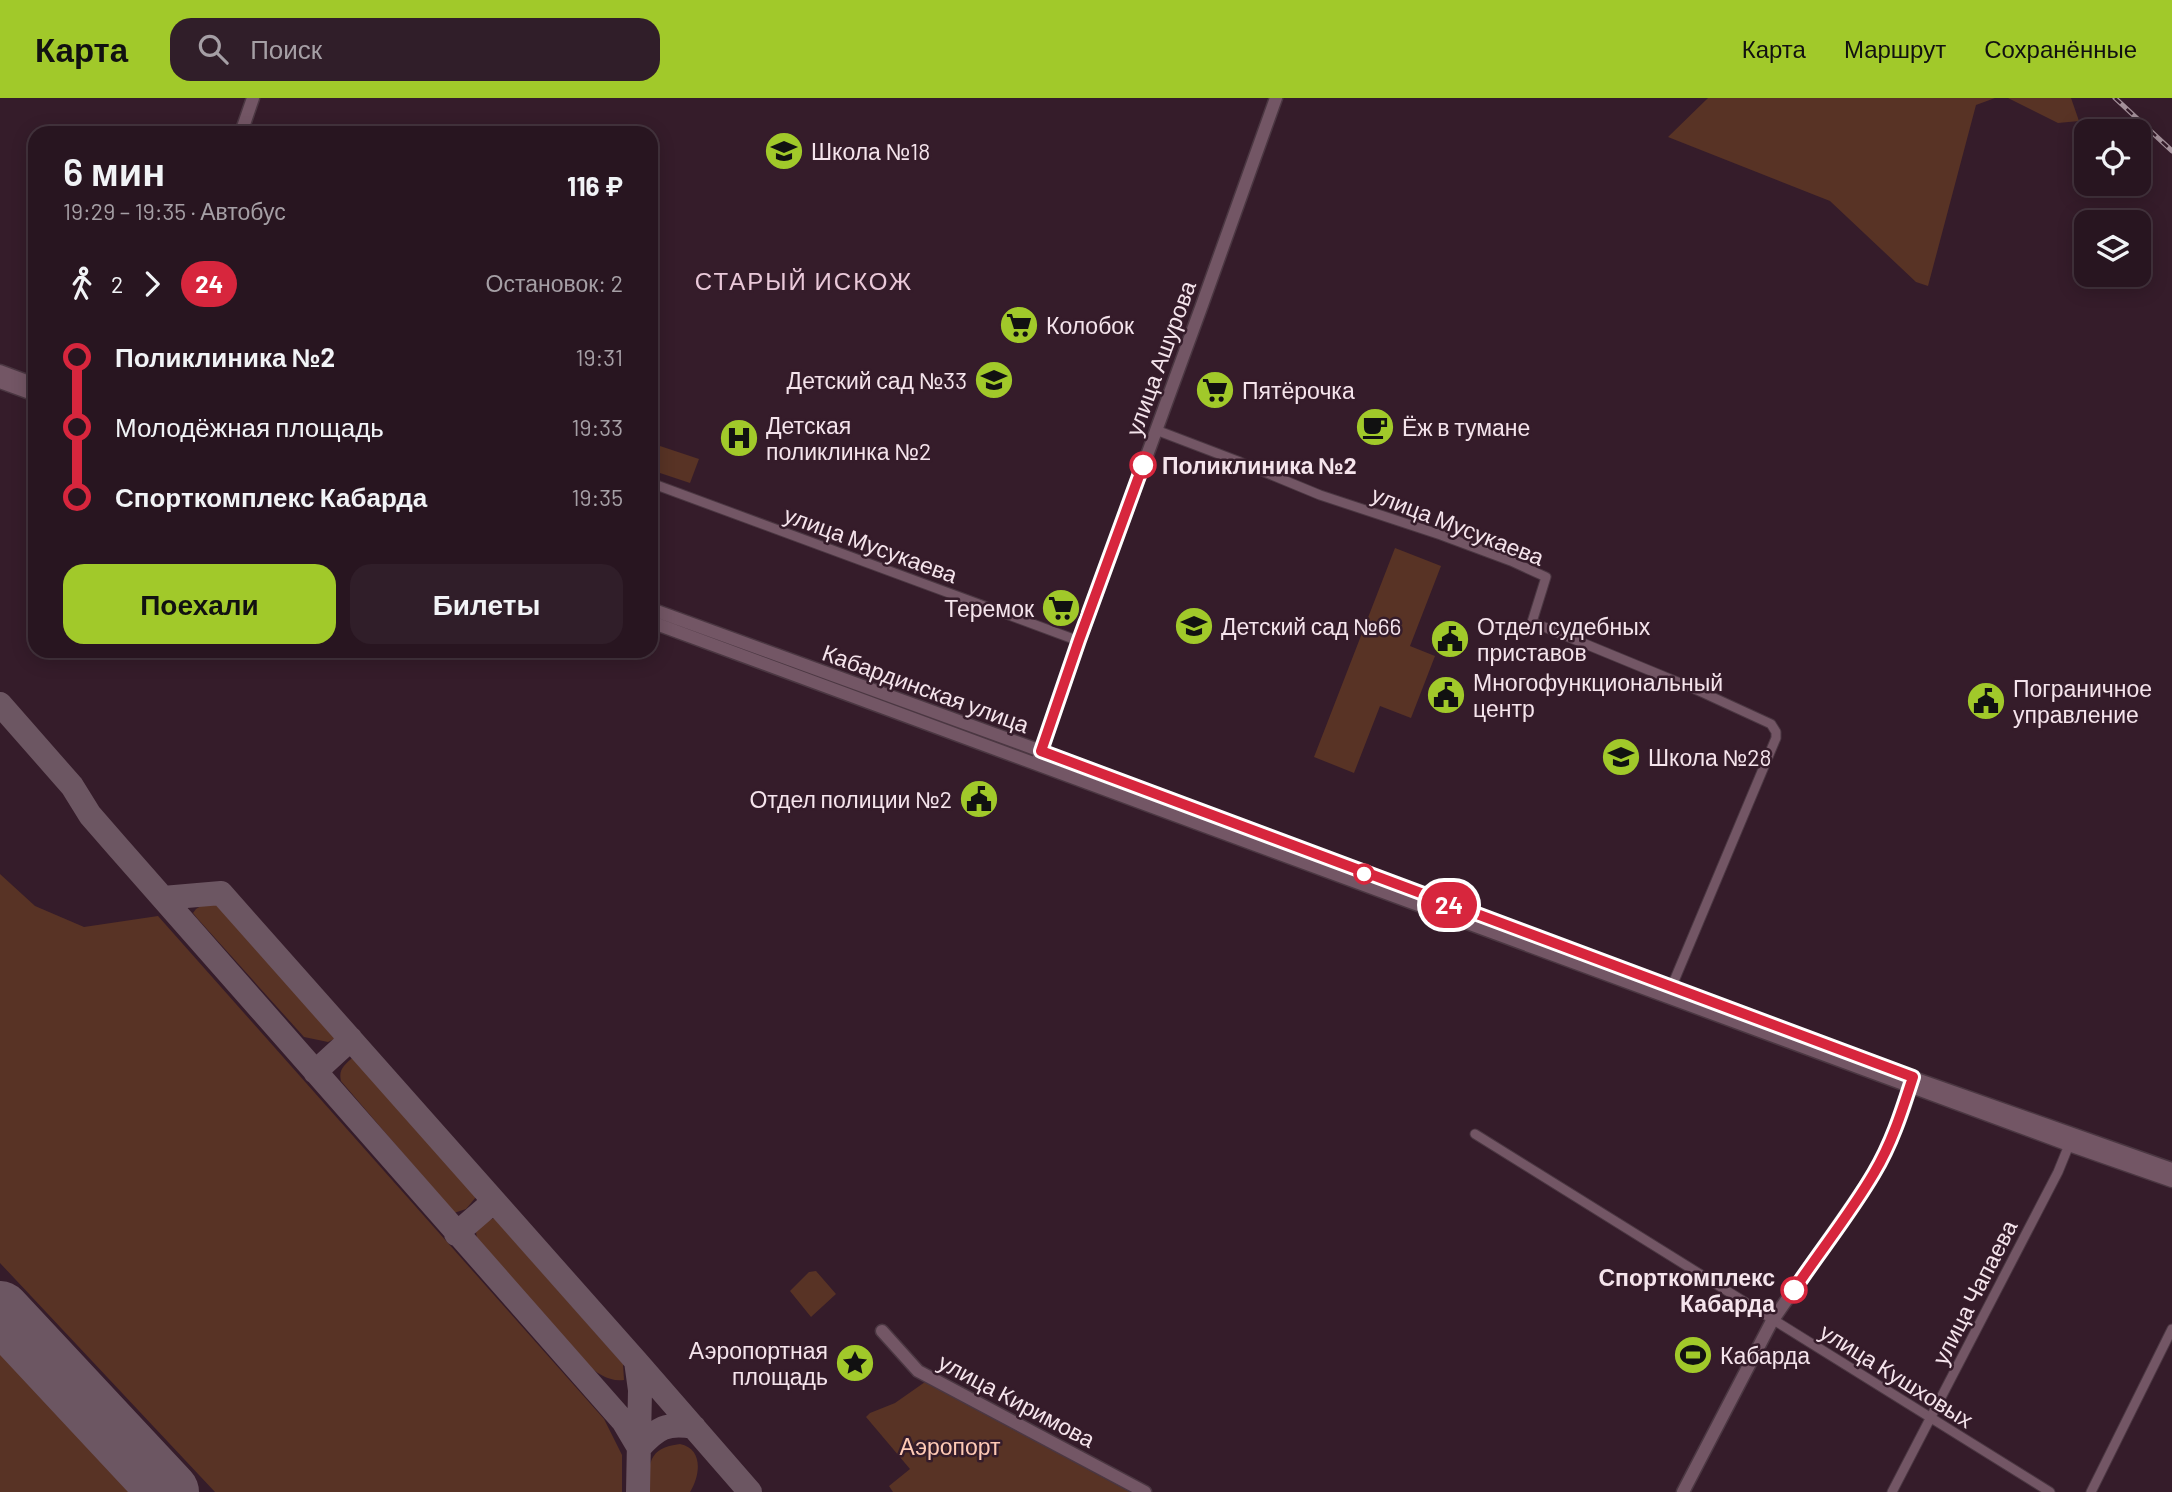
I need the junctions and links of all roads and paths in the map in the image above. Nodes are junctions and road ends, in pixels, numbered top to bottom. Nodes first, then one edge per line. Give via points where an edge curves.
1 (253, 98) edge
2 (1276, 98) edge
3 (243, 126) edge
4 (0, 371) edge
5 (28, 381) edge
6 (0, 382) edge
7 (28, 392) edge
8 (1157, 430) junction
9 (658, 486) edge
10 (658, 612) edge
11 (658, 624) edge
12 (1079, 640) junction
13 (1039, 758) junction
14 (1669, 992) junction
15 (1911, 1082) junction
16 (1475, 1134) dead end
17 (2069, 1145) junction
18 (2172, 1169) edge
19 (2172, 1181) edge
20 (1773, 1321) junction
21 (2172, 1329) edge
22 (882, 1331) dead end
23 (1931, 1418) junction
24 (1145, 1492) edge
25 (1683, 1492) edge
26 (1892, 1492) edge
27 (2050, 1492) edge
28 (2091, 1492) edge

1 - 3 main road
2 - 8 main road, улица Ашурова
4 - 5 main road
6 - 7 main road
8 - 12 main road, улица Ашурова
8 - 14 street, улица Мусукаева via 1546,577 1532,622 1772,724 1776,738
9 - 12 street, улица Мусукаева
10 - 13 main road, Кабардинская улица
11 - 13 main road, Кабардинская улица
12 - 13 main road, улица Ашурова
13 - 14 main road, Кабардинская улица
14 - 15 main road, Кабардинская улица
15 - 17 main road, Кабардинская улица
15 - 18 main road, Кабардинская улица
15 - 20 main road via 1874,1174
16 - 20 street, улица Кушховых
17 - 19 main road, Кабардинская улица
17 - 23 street, улица Чапаева
20 - 23 street, улица Кушховых
20 - 25 main road
21 - 28 street
22 - 24 main road, улица Киримова via 918,1371
23 - 26 street, улица Чапаева
23 - 27 street, улица Кушховых

